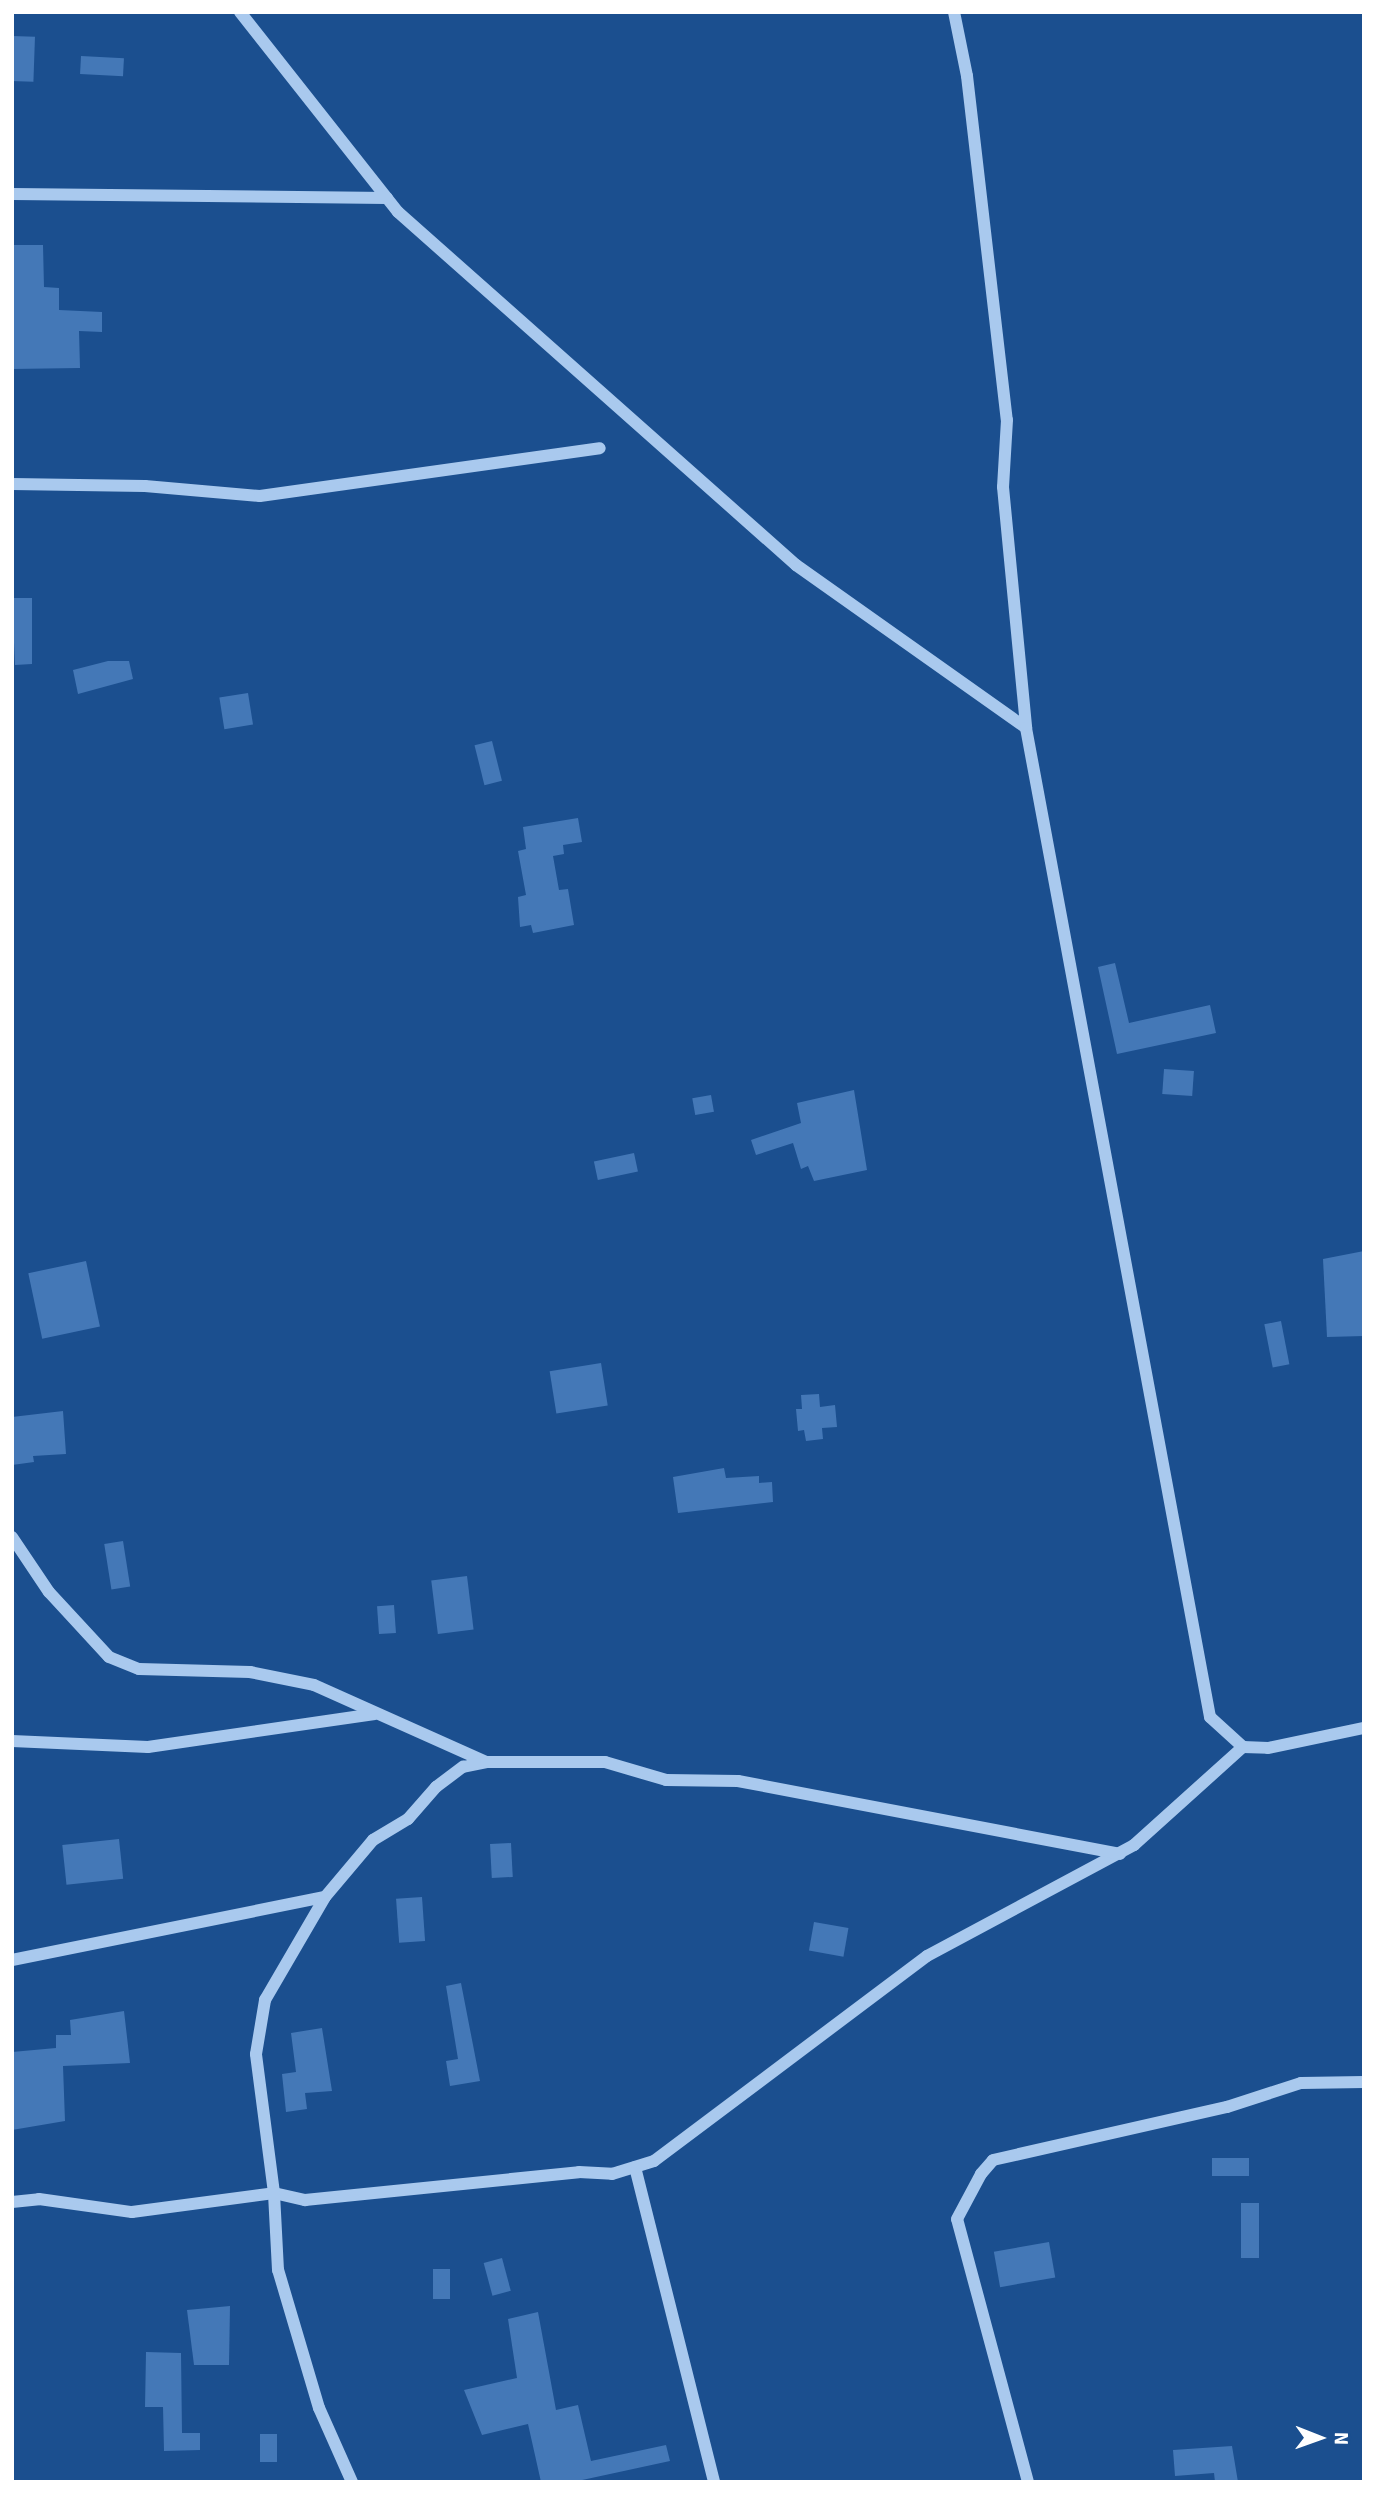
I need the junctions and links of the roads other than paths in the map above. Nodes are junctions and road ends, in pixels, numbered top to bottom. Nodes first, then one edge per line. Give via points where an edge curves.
1 (240, 12) edge
2 (954, 12) edge
3 (12, 194) edge
4 (387, 198) junction
5 (600, 448) dead end
6 (12, 484) edge
7 (1026, 728) junction
8 (12, 1537) edge
9 (375, 1714) junction
10 (1364, 1728) edge
11 (12, 1741) edge
12 (1243, 1747) junction
13 (486, 1762) junction
14 (1120, 1854) junction
15 (325, 1897) junction
16 (12, 1960) edge
17 (1364, 2081) edge
18 (635, 2167) junction
19 (274, 2193) junction
20 (12, 2202) edge
21 (352, 2482) edge
22 (714, 2482) edge
23 (1028, 2482) edge

1 - 4 street
2 - 7 street via 967,76 1007,420 1003,487
3 - 4 street
4 - 7 street via 796,565
5 - 6 street via 260,496 145,486
7 - 12 street via 1210,1717
8 - 9 street via 49,1592 109,1657 139,1669 250,1672 302,1682
9 - 11 street via 148,1747
9 - 13 street
10 - 12 street via 1278,1746
12 - 14 street
13 - 14 street via 605,1762 666,1780 738,1781
13 - 15 street via 463,1767 436,1787 408,1819 373,1840
14 - 18 street via 927,1956 688,2140
15 - 16 street
15 - 19 street via 265,2000 256,2054
17 - 23 street via 1301,2082 1227,2108 993,2160 981,2174 957,2218
18 - 19 street via 612,2174 579,2172 305,2200
18 - 22 street
19 - 20 street via 132,2212 39,2199
19 - 21 street via 278,2270 319,2408

